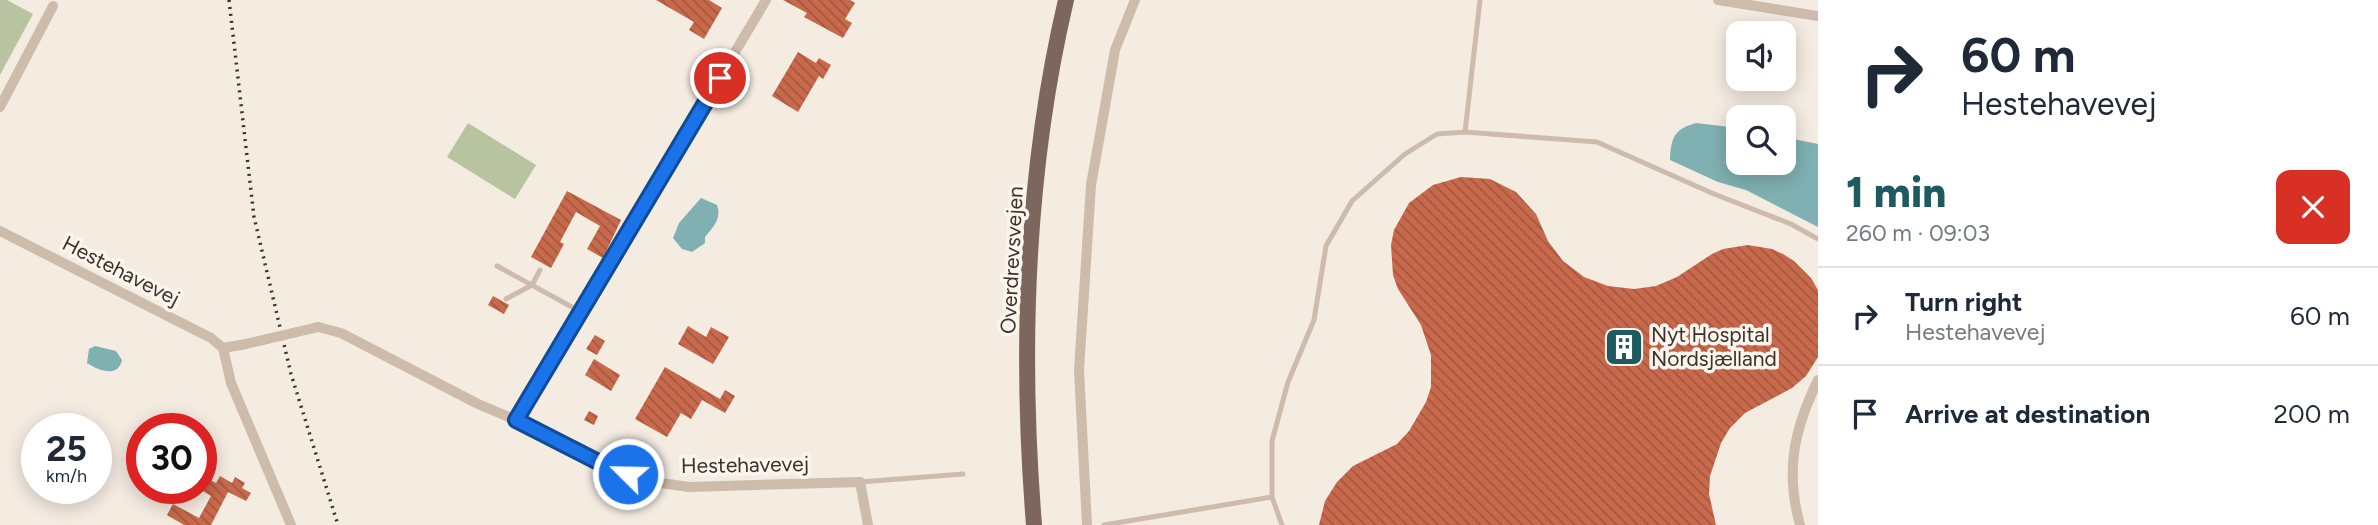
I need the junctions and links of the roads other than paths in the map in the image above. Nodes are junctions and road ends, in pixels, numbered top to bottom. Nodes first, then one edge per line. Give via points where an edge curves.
1 (766, 0) edge
2 (1066, 0) edge
3 (1135, 0) edge
4 (1480, 0) edge
5 (1718, 0) edge
6 (53, 6) dead end
7 (1818, 16) edge
8 (0, 107) edge
9 (1465, 132) junction
10 (0, 232) edge
11 (1818, 239) edge
12 (497, 266) dead end
13 (540, 270) dead end
14 (532, 285) junction
15 (506, 299) dead end
16 (580, 312) junction
17 (223, 348) junction
18 (1818, 380) edge
19 (516, 420) junction
20 (962, 474) dead end
21 (860, 482) junction
22 (1272, 497) junction
23 (291, 525) edge
24 (868, 525) edge
25 (1034, 525) edge
26 (1087, 525) edge
27 (1104, 525) edge
28 (1282, 525) edge
29 (1800, 525) edge

1 - 16 street
2 - 25 main road, Overdrevsvejen via 1042,124 1030,273
3 - 26 street via 1115,50 1091,185 1079,370
4 - 9 lane
5 - 7 street
6 - 8 street
9 - 11 lane via 1597,142
9 - 22 lane via 1437,134 1405,154 1352,201 1326,246 1314,320 1288,382 1272,441
10 - 17 street, Hestehavevej via 212,338
12 - 14 lane
13 - 14 lane
14 - 15 lane
14 - 16 lane
16 - 19 street
17 - 19 street, Hestehavevej, bridge via 318,327 341,333
17 - 23 street via 230,383
18 - 29 street via 1802,413 1791,464
19 - 21 street, Hestehavevej via 608,467 647,481 689,487
20 - 21 lane
21 - 24 street
22 - 27 lane
22 - 28 lane

